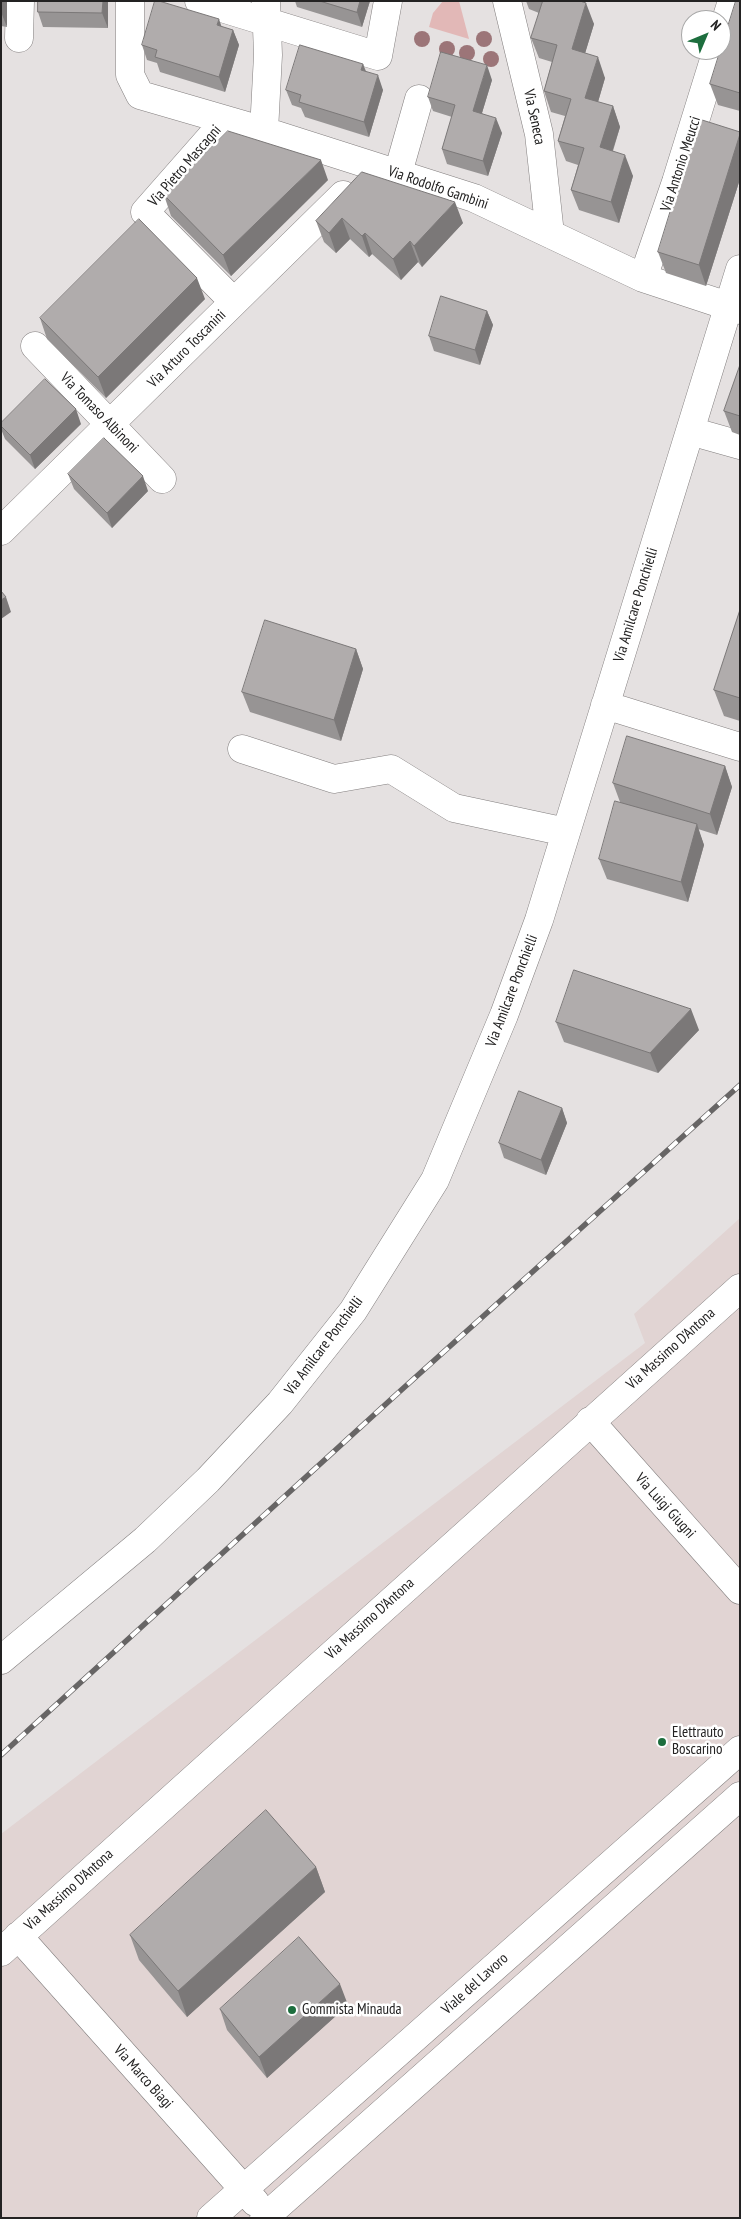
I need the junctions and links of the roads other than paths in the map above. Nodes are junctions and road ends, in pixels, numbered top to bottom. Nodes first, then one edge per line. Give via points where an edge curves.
1 (20, 1) edge
2 (130, 1) edge
3 (199, 1) edge
4 (388, 1) edge
5 (507, 1) edge
6 (267, 12) edge
7 (19, 38) dead end
8 (714, 60) edge
9 (419, 100) dead end
10 (225, 121) junction
11 (264, 131) junction
12 (385, 170) junction
13 (550, 234) junction
14 (740, 269) edge
15 (643, 278) junction
16 (234, 302) junction
17 (734, 308) edge
18 (35, 346) dead end
19 (110, 424) junction
20 (690, 431) junction
21 (740, 445) edge
22 (162, 479) dead end
23 (1, 531) edge
24 (604, 705) junction
25 (740, 747) edge
26 (242, 749) dead end
27 (566, 832) junction
28 (740, 1288) edge
29 (590, 1422) junction
30 (740, 1590) edge
31 (1, 1660) edge
32 (740, 1750) edge
33 (740, 1796) edge
34 (10, 1944) edge
35 (243, 2189) junction
36 (266, 2217) edge
37 (212, 2218) edge

1 - 7 street
2 - 10 street, Via Rodolfo Gambini via 130,75 140,95
3 - 6 street
4 - 6 street via 378,56
5 - 13 street, Via Seneca via 539,134
6 - 11 street
8 - 15 street, Via Antonio Meucci
9 - 12 street
10 - 11 street, Via Rodolfo Gambini
10 - 16 street, Via Pietro Mascagni via 145,212
11 - 12 street, Via Rodolfo Gambini
12 - 13 street, Via Rodolfo Gambini via 474,198
12 - 16 street, Via Arturo Toscanini
13 - 15 street, Via Rodolfo Gambini
14 - 17 street, Via Amilcare Ponchielli
15 - 17 street, Via Rodolfo Gambini
16 - 19 street, Via Arturo Toscanini
17 - 20 street, Via Amilcare Ponchielli
18 - 19 street, Via Tomaso Albinoni
19 - 22 street, Via Tomaso Albinoni
19 - 23 street, Via Arturo Toscanini
20 - 21 street
20 - 24 street, Via Amilcare Ponchielli
24 - 25 street
24 - 27 street, Via Amilcare Ponchielli
26 - 27 street via 334,779 391,769 454,808
27 - 31 street, Via Amilcare Ponchielli via 539,920 504,1015 435,1180 353,1310 280,1403 208,1480 145,1540
28 - 29 street, Via Massimo D'Antona
29 - 30 street, Via Luigi Giugni
29 - 34 street, Via Massimo D'Antona
32 - 35 street, Viale del Lavoro
33 - 36 street
34 - 35 street, Via Marco Biagi
35 - 36 street, Via Marco Biagi
35 - 37 street, Viale del Lavoro

